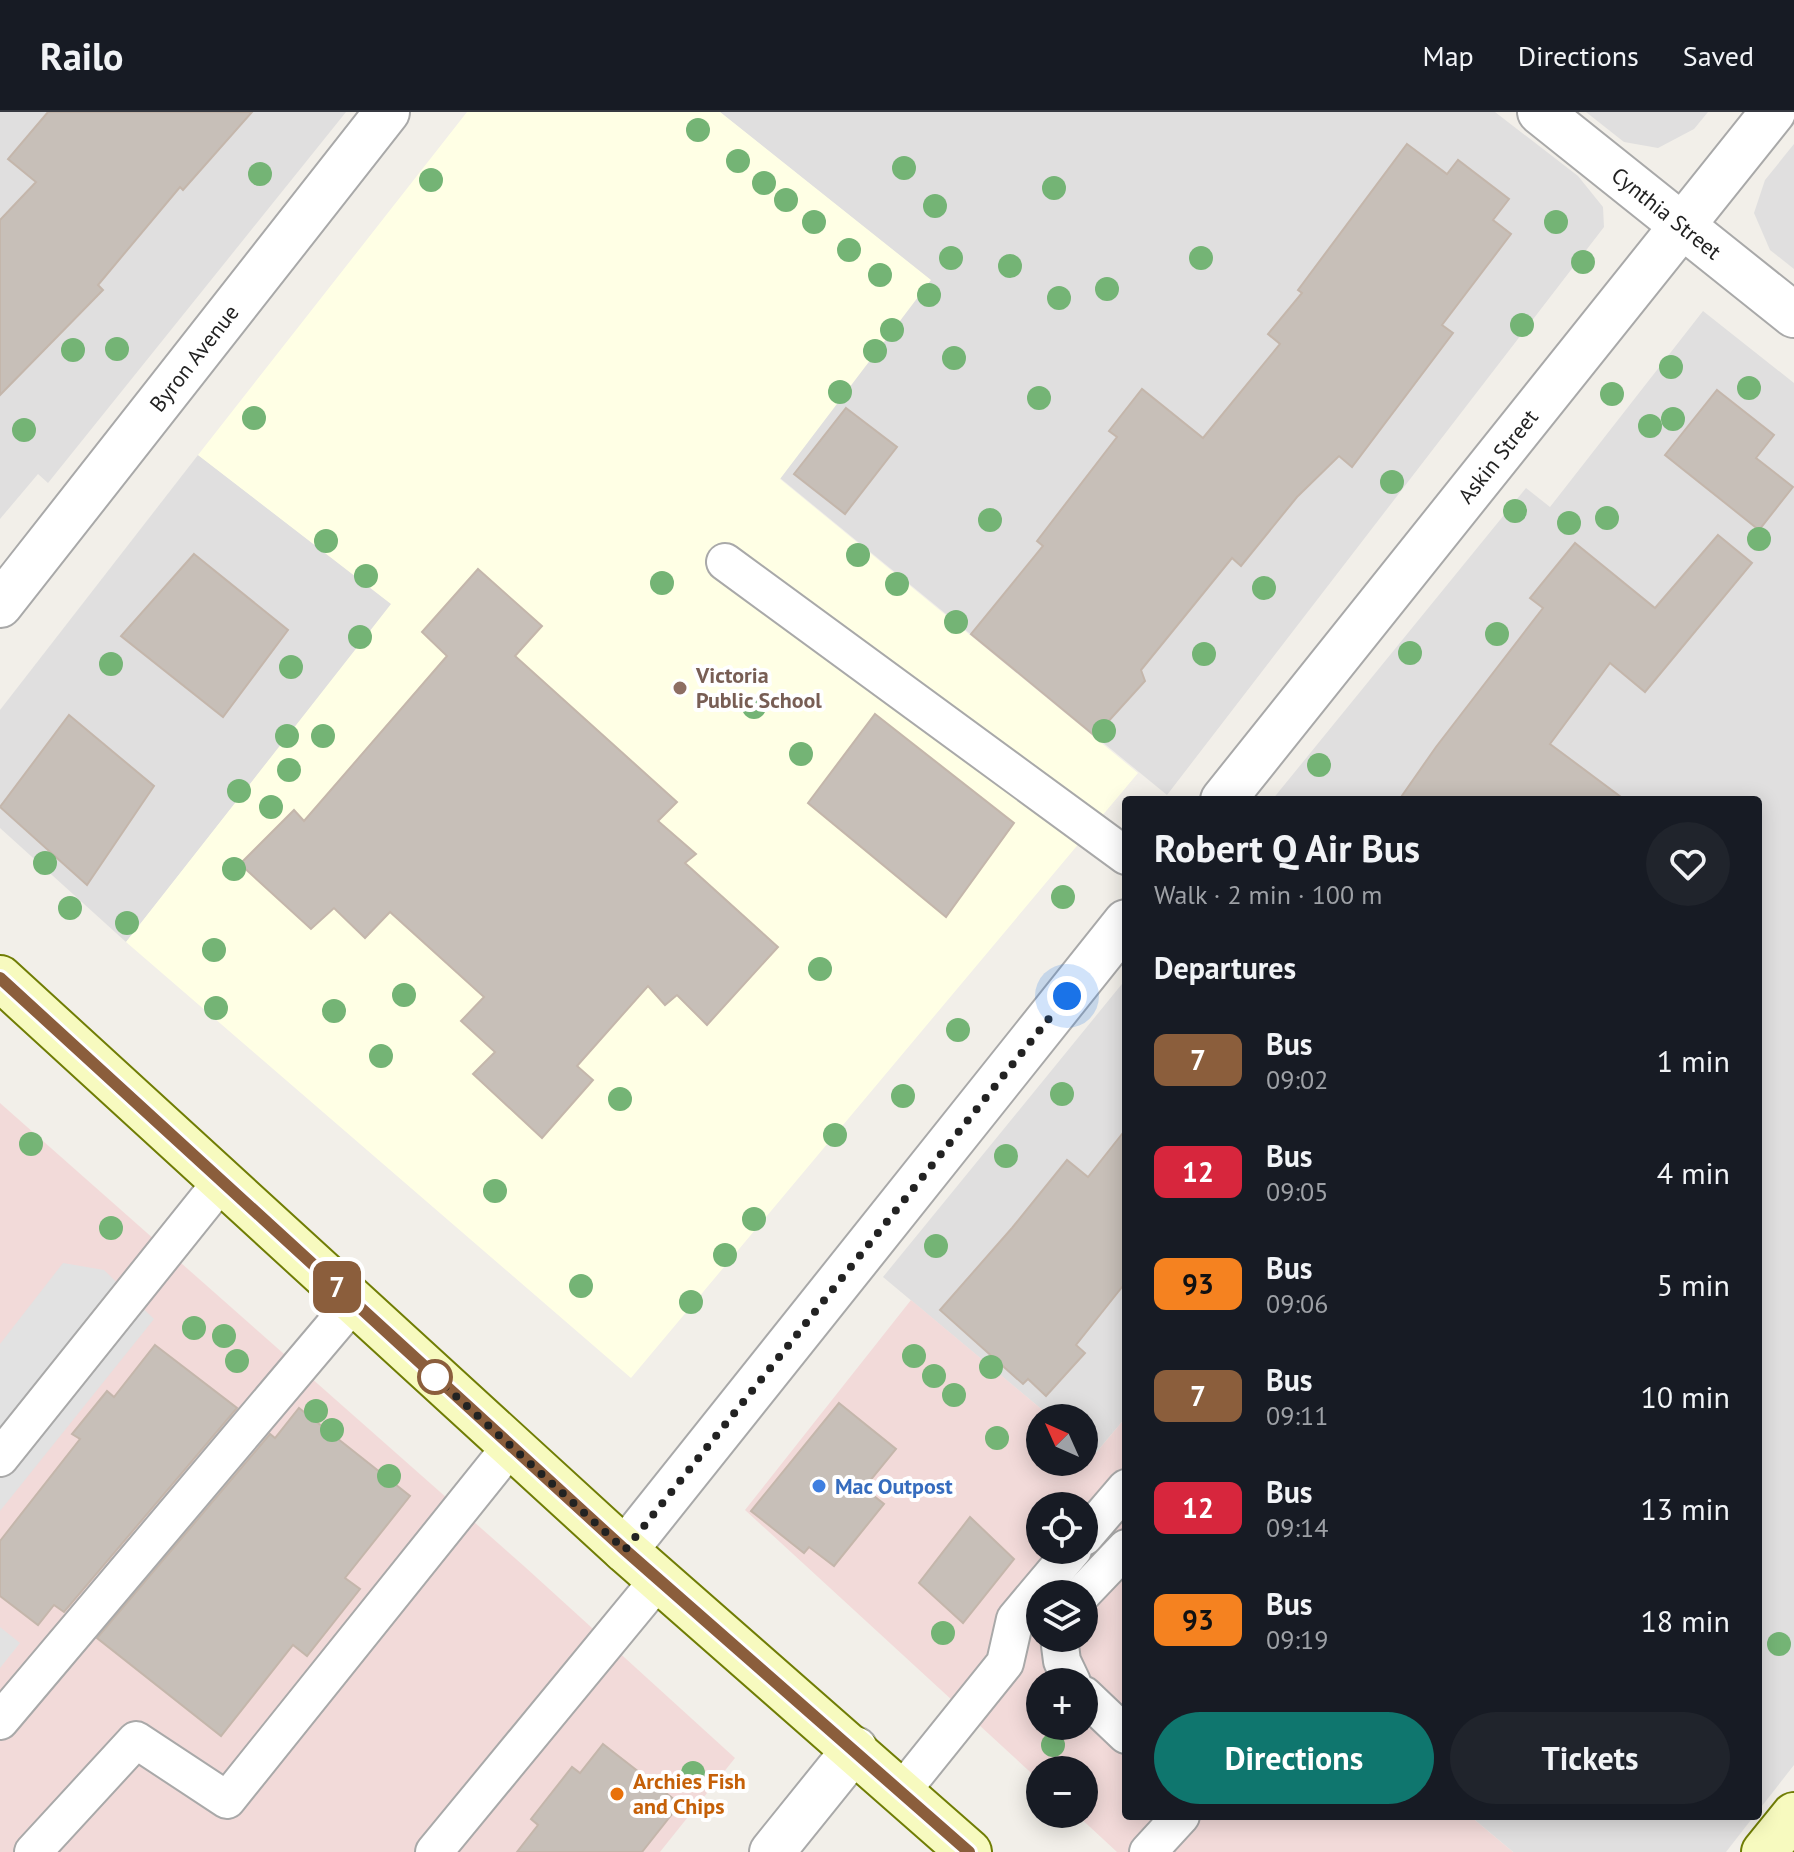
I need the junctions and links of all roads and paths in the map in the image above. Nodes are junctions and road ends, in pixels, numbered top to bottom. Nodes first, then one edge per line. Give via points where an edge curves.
1 (387, 112) edge
2 (1540, 112) edge
3 (1773, 112) edge
4 (1683, 226) junction
5 (1794, 315) edge
6 (725, 562) dead end
7 (0, 605) edge
8 (1226, 796) edge
9 (1122, 853) edge
10 (1122, 927) edge
11 (0, 978) edge
12 (222, 1181) junction
13 (354, 1302) junction
14 (511, 1446) junction
15 (0, 1458) edge
16 (1122, 1493) edge
17 (1098, 1521) edge
18 (625, 1550) junction
19 (1122, 1552) edge
20 (1061, 1564) edge
21 (659, 1579) junction
22 (1095, 1580) edge
23 (1098, 1709) edge
24 (0, 1721) edge
25 (1122, 1732) edge
26 (855, 1749) junction
27 (902, 1791) junction
28 (1794, 1815) edge
29 (1177, 1820) edge
30 (33, 1852) edge
31 (434, 1852) edge
32 (772, 1852) edge
33 (969, 1852) edge
34 (1148, 1852) edge
35 (1764, 1852) edge

1 - 7 street, Byron Avenue
2 - 4 street, Cynthia Street
3 - 4 street, Askin Street
4 - 5 street, Cynthia Street
4 - 8 street, Askin Street
6 - 9 lane
10 - 18 street
11 - 12 main road
12 - 13 main road
12 - 15 lane
13 - 14 main road
13 - 24 lane
14 - 18 main road
14 - 30 lane via 227,1800 136,1740
16 - 17 lane
18 - 21 main road
19 - 22 lane
20 - 27 lane via 1015,1619 1005,1663
21 - 26 main road
21 - 31 lane
23 - 25 lane
26 - 27 main road
26 - 32 street
27 - 33 main road
28 - 35 main road
29 - 34 lane

